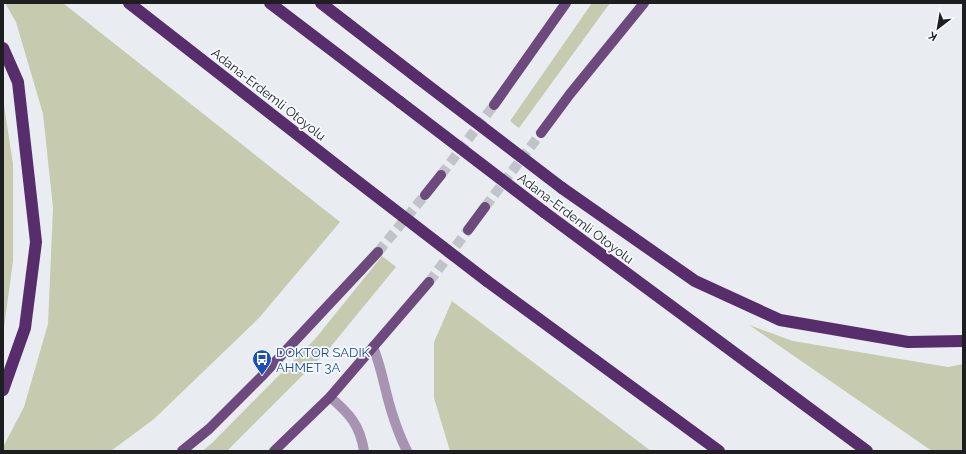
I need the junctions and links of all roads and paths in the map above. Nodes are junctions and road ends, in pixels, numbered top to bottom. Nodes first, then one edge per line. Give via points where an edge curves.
1 (129, 3) edge
2 (270, 3) edge
3 (321, 3) edge
4 (566, 3) edge
5 (644, 3) edge
6 (3, 48) edge
7 (494, 105) tunnel mouth
8 (541, 133) tunnel mouth
9 (441, 175) tunnel mouth
10 (425, 195) tunnel mouth
11 (485, 208) tunnel mouth
12 (468, 230) tunnel mouth
13 (378, 252) tunnel mouth
14 (429, 282) tunnel mouth
15 (963, 341) edge
16 (373, 347) junction
17 (3, 390) edge
18 (330, 397) junction
19 (182, 451) edge
20 (274, 451) edge
21 (364, 451) edge
22 (407, 451) edge
23 (719, 451) edge
24 (867, 451) edge

1 - 23 highway, Adana-Erdemli Otoyolu, bridge via 488,281
2 - 24 highway, Adana-Erdemli Otoyolu, bridge via 544,212
3 - 15 highway, bridge via 562,188 695,281 780,320 908,342
4 - 7 main road
5 - 8 main road
6 - 17 highway via 18,82 36,242 25,328
9 - 10 main road
11 - 12 main road
13 - 19 main road via 262,376 209,429
14 - 16 main road
16 - 18 main road
16 - 22 street via 392,413
18 - 20 main road
18 - 21 street via 357,425

